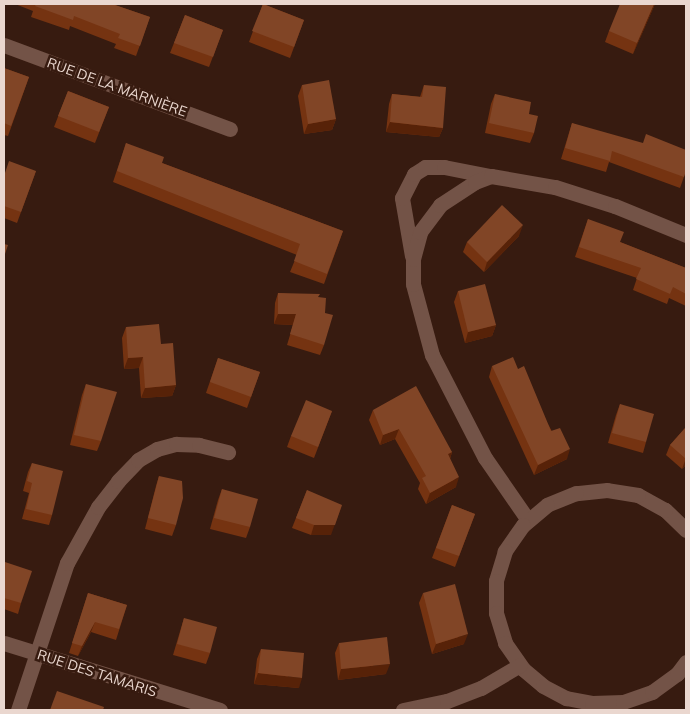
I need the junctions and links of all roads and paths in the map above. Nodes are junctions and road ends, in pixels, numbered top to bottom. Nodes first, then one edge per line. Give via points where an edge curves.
1 (4, 45) edge
2 (230, 129) dead end
3 (492, 176) junction
4 (686, 235) edge
5 (413, 259) junction
6 (228, 452) dead end
7 (528, 520) junction
8 (684, 525) edge
9 (4, 643) edge
10 (35, 653) junction
11 (686, 662) edge
12 (520, 665) junction
13 (591, 707) edge
14 (18, 710) edge
15 (220, 710) edge
16 (402, 710) edge

1 - 2 street, RUE DE LA MARNIÈRE
3 - 4 street via 555,187 615,206
3 - 5 street via 475,182 440,205 420,232
3 - 5 street via 444,167 425,167 414,174 406,184 402,198
5 - 7 street via 414,284 432,355 486,458
6 - 10 street via 176,444 157,449 138,460 98,507 67,563
7 - 8 street via 547,505 576,493 607,490 638,496 665,510
7 - 12 street via 505,551 496,581 496,613 505,643
9 - 10 street, RUE DES TAMARIS
10 - 14 street
10 - 15 street, RUE DES TAMARIS
11 - 13 street via 677,674 652,692 623,702
12 - 13 street via 543,686
12 - 16 street via 481,688 447,701

